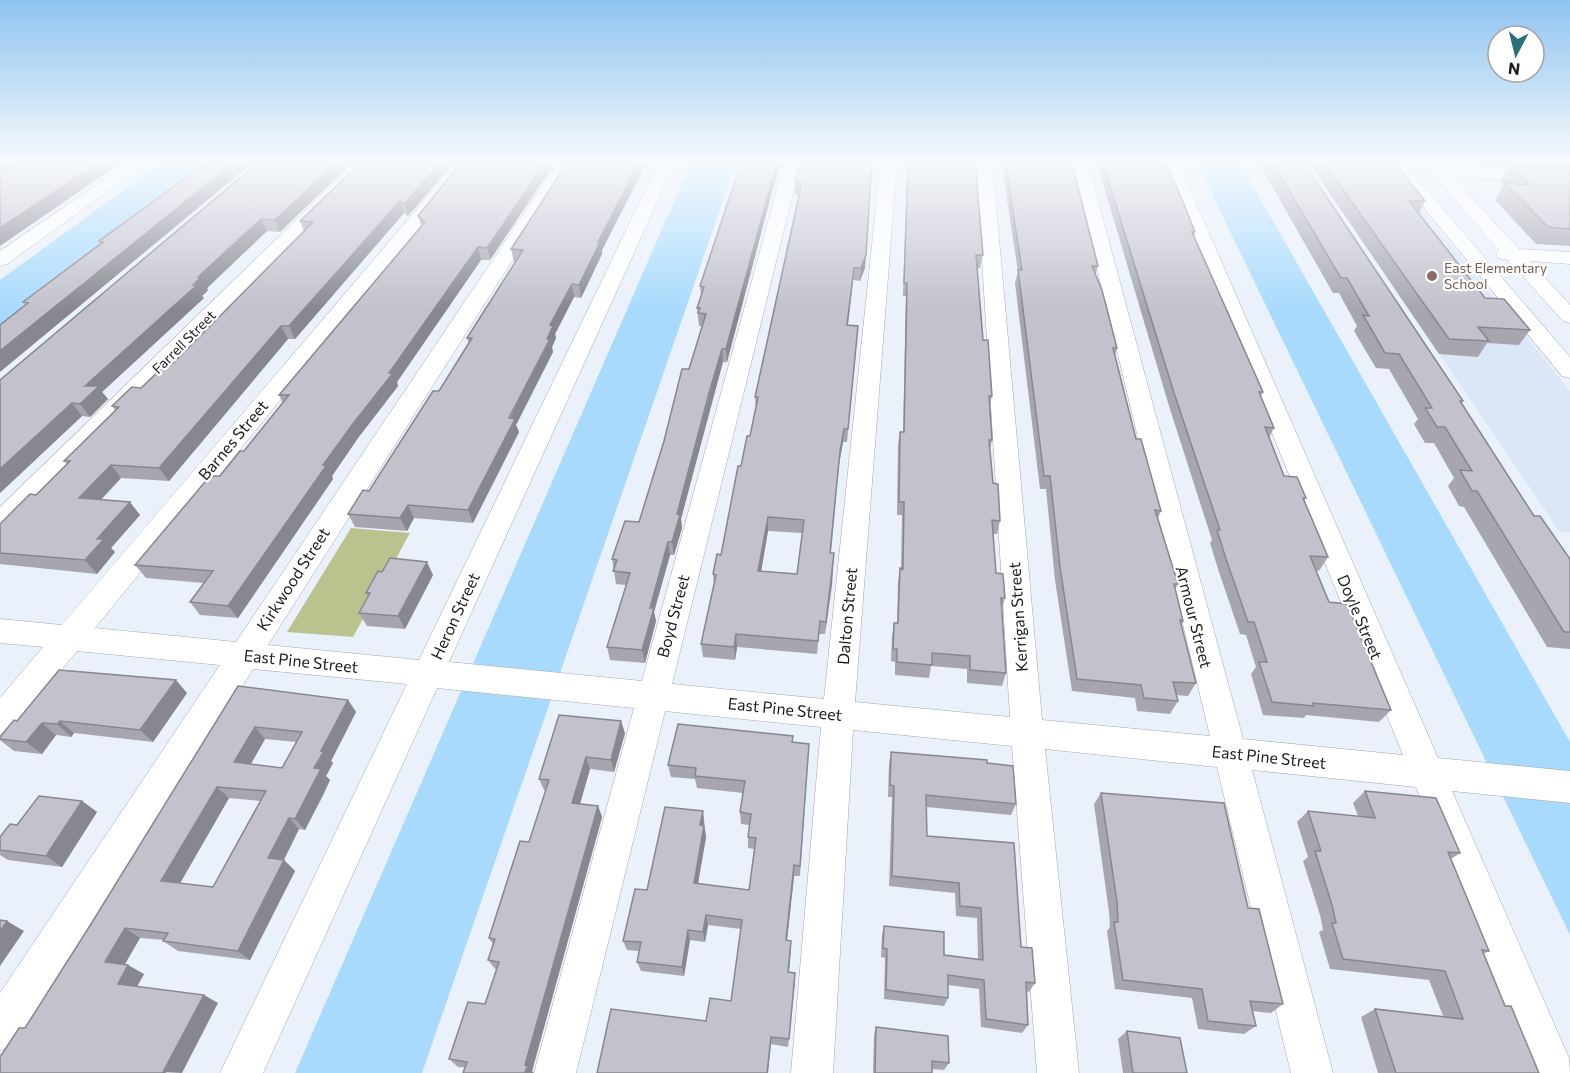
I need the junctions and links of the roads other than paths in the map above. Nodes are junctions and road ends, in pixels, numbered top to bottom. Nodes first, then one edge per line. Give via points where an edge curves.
1 (71, 210) edge
2 (316, 210) edge
3 (424, 210) edge
4 (535, 210) edge
5 (646, 210) edge
6 (780, 210) edge
7 (885, 210) edge
8 (988, 210) edge
9 (1092, 210) edge
10 (1191, 210) edge
11 (1435, 210) edge
12 (1473, 210) edge
13 (1471, 252) junction
14 (1514, 255) junction
15 (1570, 258) edge
16 (0, 260) edge
17 (1570, 317) edge
18 (1570, 371) edge
19 (0, 523) edge
20 (0, 631) edge
21 (69, 638) junction
22 (243, 656) junction
23 (439, 675) junction
24 (652, 696) junction
25 (838, 714) junction
26 (0, 721) edge
27 (1026, 733) junction
28 (1228, 753) junction
29 (1444, 774) junction
30 (1570, 787) edge
31 (0, 1029) edge
32 (241, 1073) edge
33 (555, 1073) edge
34 (812, 1073) edge
35 (1058, 1073) edge
36 (1312, 1073) edge
37 (1554, 1073) edge

1 - 16 street
2 - 19 street, Farrell Street
3 - 21 street, Barnes Street
4 - 22 street, Kirkwood Street
5 - 23 street, Heron Street
6 - 24 street, Boyd Street
7 - 25 street, Dalton Street
8 - 27 street, Kerrigan Street
9 - 28 street, Armour Street
10 - 29 street, Doyle Street
11 - 13 street
12 - 14 street
13 - 14 street
13 - 18 street
14 - 15 street
14 - 17 street
20 - 21 street, East Pine Street
21 - 22 street, East Pine Street
21 - 26 street, Barnes Street
22 - 23 street, East Pine Street
22 - 31 street, Kirkwood Street
23 - 24 street, East Pine Street
23 - 32 street, Heron Street
24 - 25 street, East Pine Street
24 - 33 street, Boyd Street
25 - 27 street, East Pine Street
25 - 34 street, Dalton Street
27 - 28 street, East Pine Street
27 - 35 street, Kerrigan Street
28 - 29 street, East Pine Street
28 - 36 street, Armour Street
29 - 30 street, East Pine Street
29 - 37 street, Doyle Street

